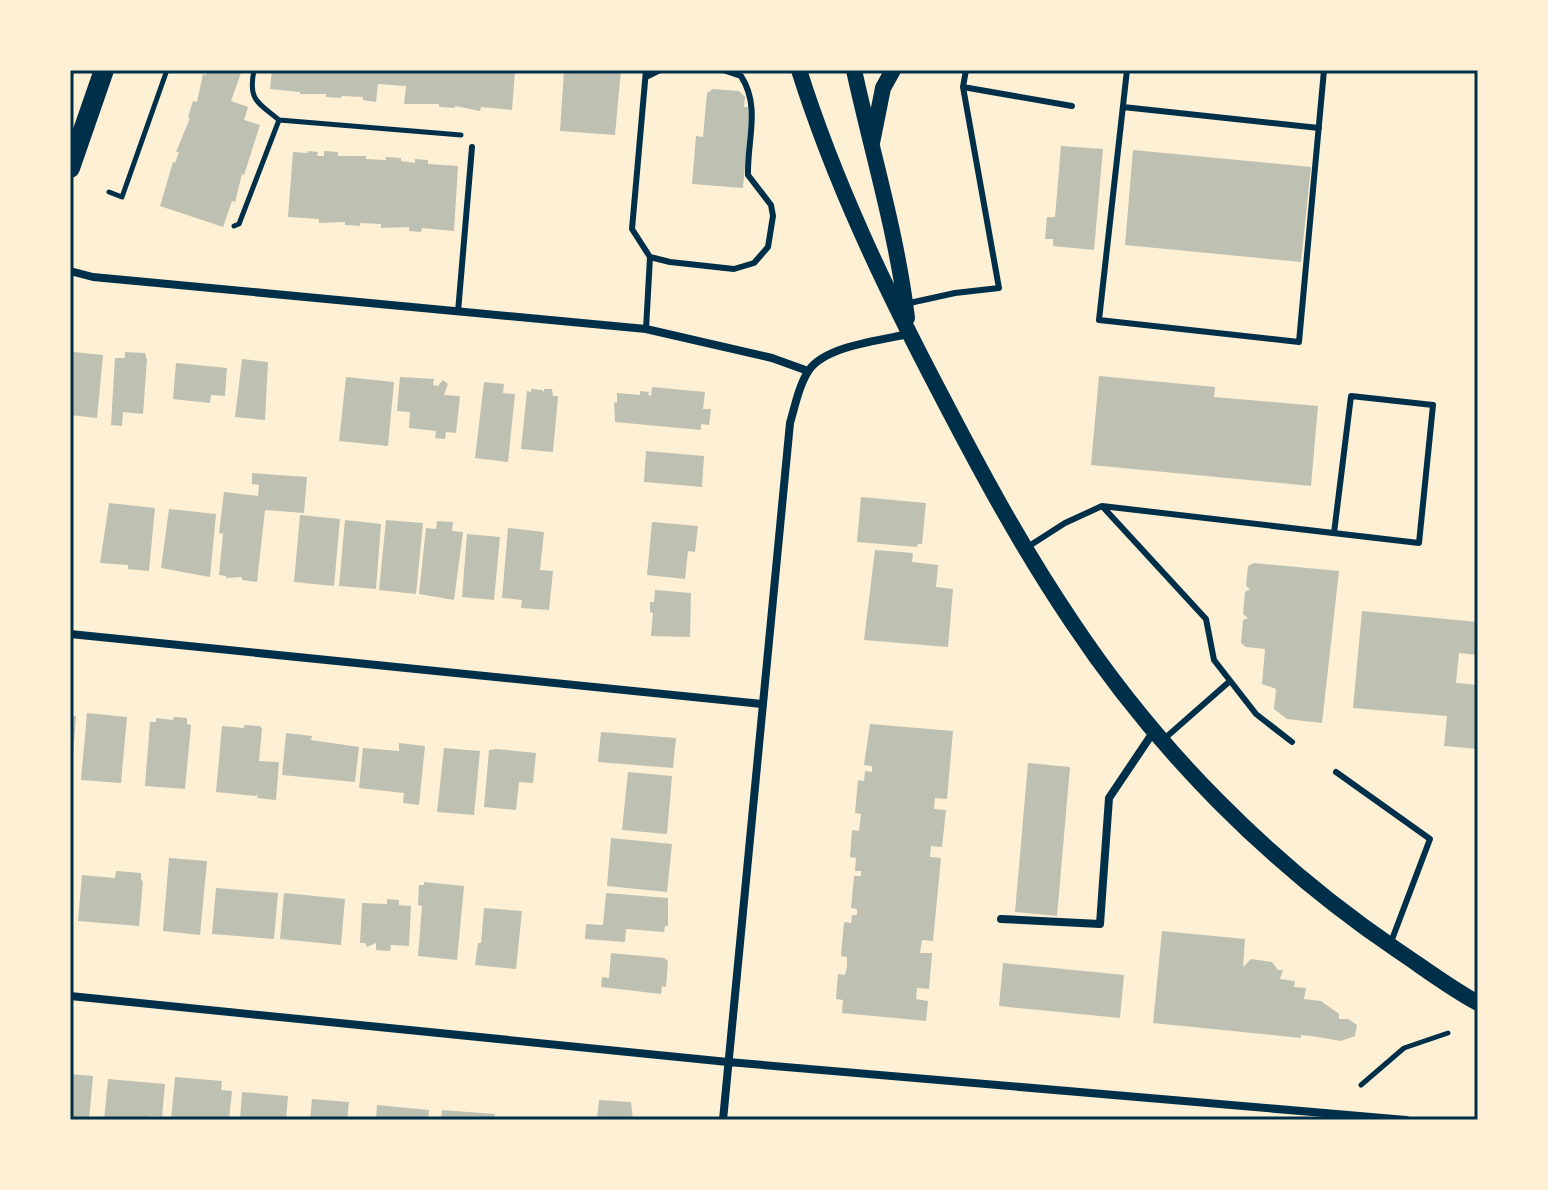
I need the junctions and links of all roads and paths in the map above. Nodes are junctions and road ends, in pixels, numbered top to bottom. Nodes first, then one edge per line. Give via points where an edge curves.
1 (104, 70) edge
2 (167, 70) edge
3 (254, 70) edge
4 (660, 70) edge
5 (723, 70) edge
6 (799, 70) edge
7 (854, 70) edge
8 (893, 70) edge
9 (966, 70) edge
10 (1127, 70) edge
11 (1324, 70) edge
12 (646, 74) edge
13 (963, 87) junction
14 (1072, 106) dead end
15 (1123, 107) junction
16 (279, 120) junction
17 (1319, 128) junction
18 (473, 136) dead end
19 (472, 147) dead end
20 (871, 149) junction
21 (70, 168) edge
22 (109, 192) dead end
23 (234, 226) dead end
24 (650, 257) junction
25 (70, 271) edge
26 (905, 304) junction
27 (458, 312) junction
28 (646, 329) junction
29 (909, 334) junction
30 (808, 371) junction
31 (1102, 506) junction
32 (1334, 533) junction
33 (1026, 548) junction
34 (70, 634) edge
35 (1230, 681) junction
36 (762, 704) junction
37 (1158, 736) junction
38 (1292, 742) dead end
39 (1336, 772) dead end
40 (1001, 919) dead end
41 (1390, 946) junction
42 (70, 996) edge
43 (1478, 1003) edge
44 (1448, 1033) dead end
45 (728, 1062) junction
46 (1361, 1085) dead end
47 (723, 1120) edge
48 (1406, 1120) edge

1 - 21 main road
2 - 22 path via 122,197
3 - 16 path via 250,89 255,101
4 - 12 lane
5 - 24 lane via 741,76 750,95 748,175 771,205 768,247 749,266 734,269
6 - 29 main road via 856,222
7 - 20 main road
8 - 20 main road via 883,88
9 - 13 lane
10 - 15 lane
11 - 17 lane
12 - 24 lane via 632,229
13 - 14 lane
13 - 26 lane via 999,288
15 - 17 lane
15 - 17 lane via 1099,320 1299,342
16 - 18 path
16 - 23 path
19 - 27 lane
20 - 26 main road via 892,221
24 - 28 lane
25 - 27 street
26 - 29 main road
27 - 28 street
28 - 30 street
29 - 30 street via 843,349
29 - 33 main road
30 - 36 street via 790,423
31 - 32 lane
31 - 33 lane
31 - 35 lane via 1206,619 1214,660
32 - 32 lane via 1419,543 1433,405 1351,396
33 - 37 main road via 1072,623
34 - 36 street
35 - 37 lane
35 - 38 lane via 1256,714
36 - 45 street
37 - 40 street via 1109,798 1100,924
37 - 41 main road via 1257,841
39 - 41 lane via 1430,839
41 - 43 main road
42 - 45 street
44 - 46 path via 1404,1048
45 - 47 street
45 - 48 street

